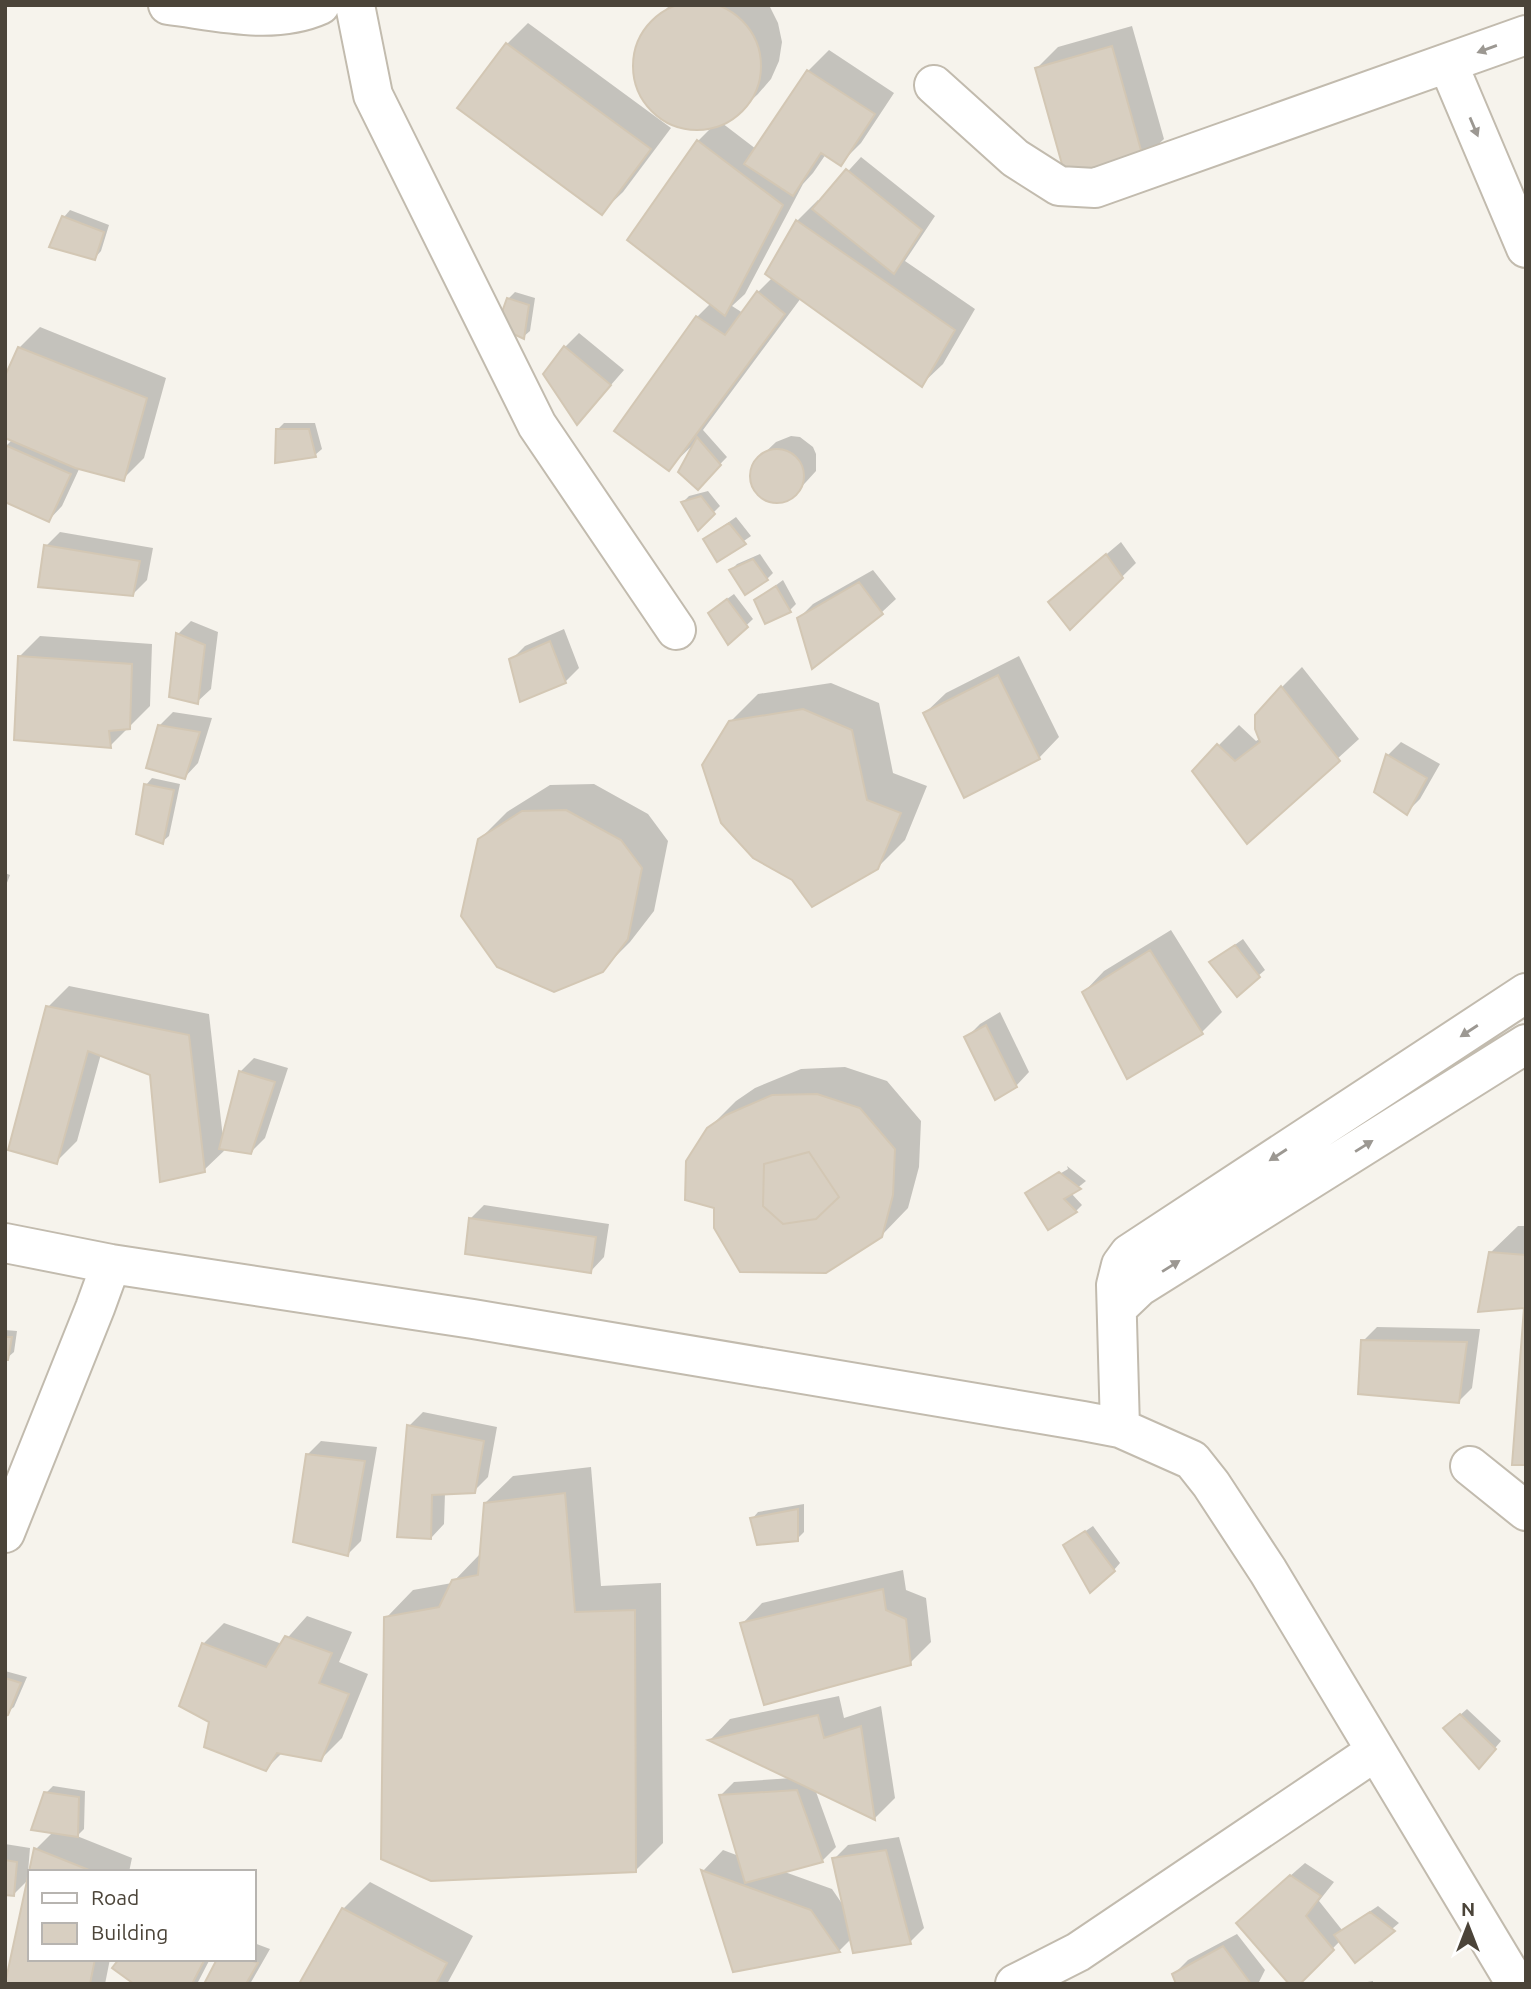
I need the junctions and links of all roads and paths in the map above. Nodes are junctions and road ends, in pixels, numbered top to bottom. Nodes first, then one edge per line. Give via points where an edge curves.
1 (168, 5) edge
2 (320, 5) edge
3 (355, 5) edge
4 (1526, 35) edge
5 (1448, 64) junction
6 (934, 85) dead end
7 (1526, 248) edge
8 (676, 630) dead end
9 (1526, 993) edge
10 (1526, 1044) edge
11 (5, 1243) edge
12 (111, 1264) junction
13 (1125, 1286) junction
14 (1119, 1428) junction
15 (1470, 1466) dead end
16 (1526, 1511) edge
17 (5, 1533) edge
18 (1376, 1751) junction
19 (1015, 1984) edge
20 (1516, 1984) edge

1 - 2 street via 257,16
3 - 8 street via 373,95 537,425
4 -> 5 street
5 - 6 street via 1095,188 1059,186 1015,158
5 -> 7 street
9 -> 13 street via 1129,1254
13 -> 10 street
11 - 12 street
12 - 14 street via 473,1319
12 - 17 street
13 - 14 street
14 - 18 street via 1192,1460 1268,1571
15 - 16 street
18 - 19 street via 1078,1952
18 - 20 street

